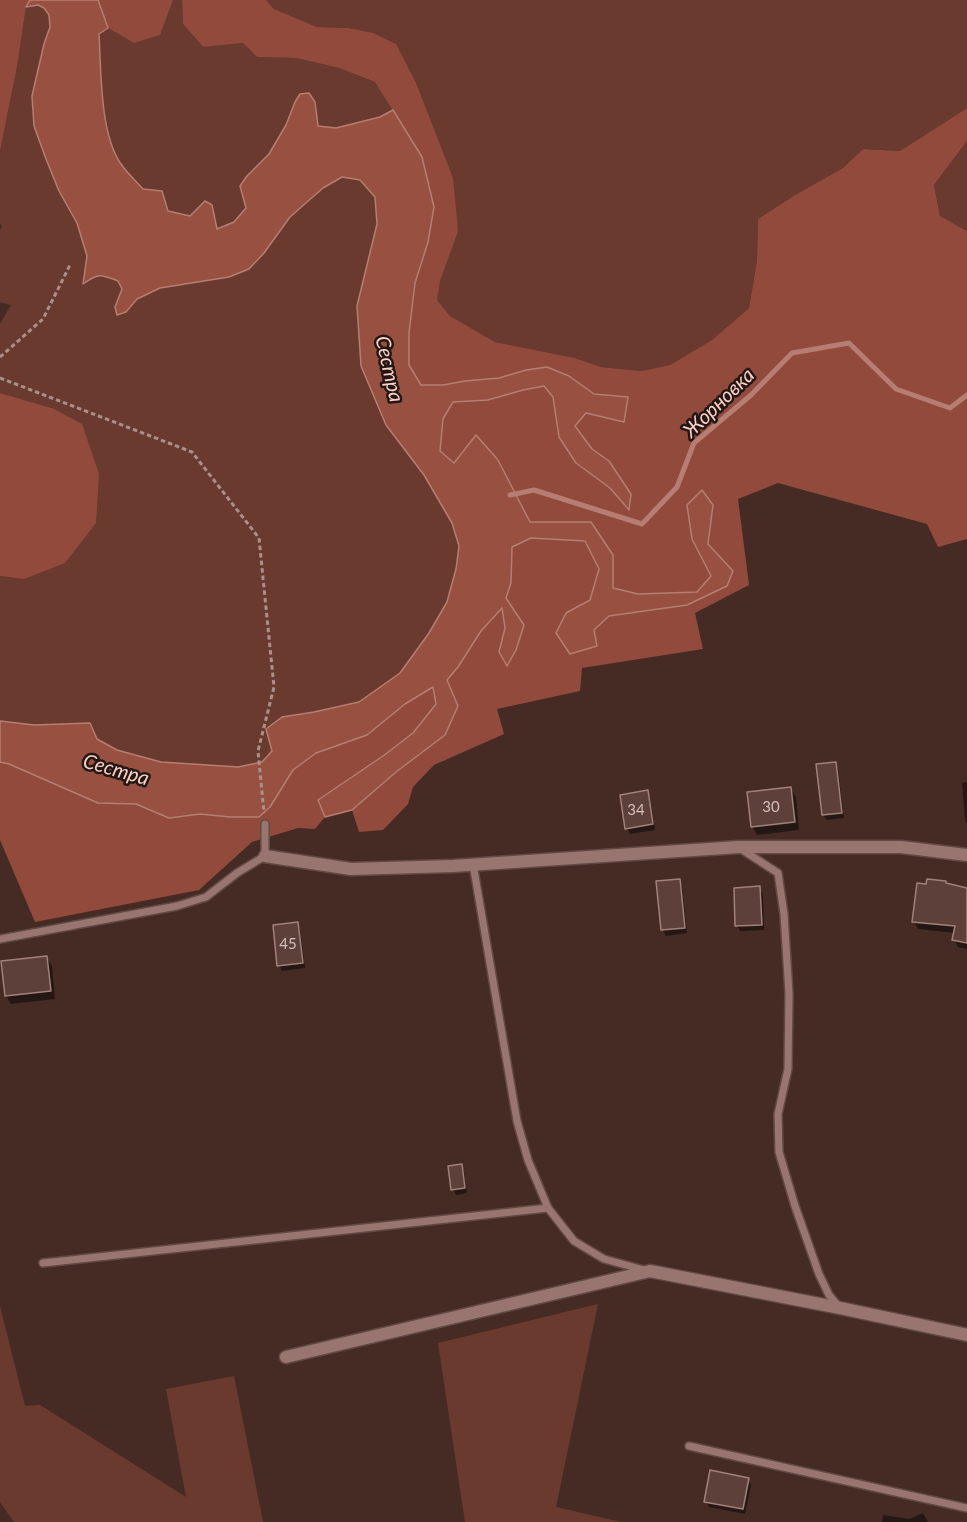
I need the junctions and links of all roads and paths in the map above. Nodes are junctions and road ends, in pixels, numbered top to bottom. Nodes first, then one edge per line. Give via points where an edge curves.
1 (71, 263) dead end
2 (0, 357) edge
3 (0, 378) edge
4 (265, 824) joint
5 (739, 847) junction
6 (967, 855) edge
7 (265, 856) junction
8 (473, 864) junction
9 (0, 939) edge
10 (548, 1208) junction
11 (43, 1263) dead end
12 (650, 1271) junction
13 (840, 1308) junction
14 (967, 1335) edge
15 (286, 1357) dead end
16 (689, 1446) dead end
17 (967, 1508) edge

1 - 2 path via 43,319
3 - 4 path via 192,452 259,538 274,687 258,751
4 - 7 lane
5 - 6 street via 901,847
5 - 8 street
5 - 13 lane via 778,873 789,994 788,1069 778,1114 779,1152 819,1274
7 - 8 street via 351,869
7 - 9 lane via 206,897 177,906
8 - 10 lane via 517,1121
10 - 11 lane
10 - 12 lane via 574,1241 604,1259
12 - 13 street
12 - 15 street
13 - 14 street
16 - 17 lane

